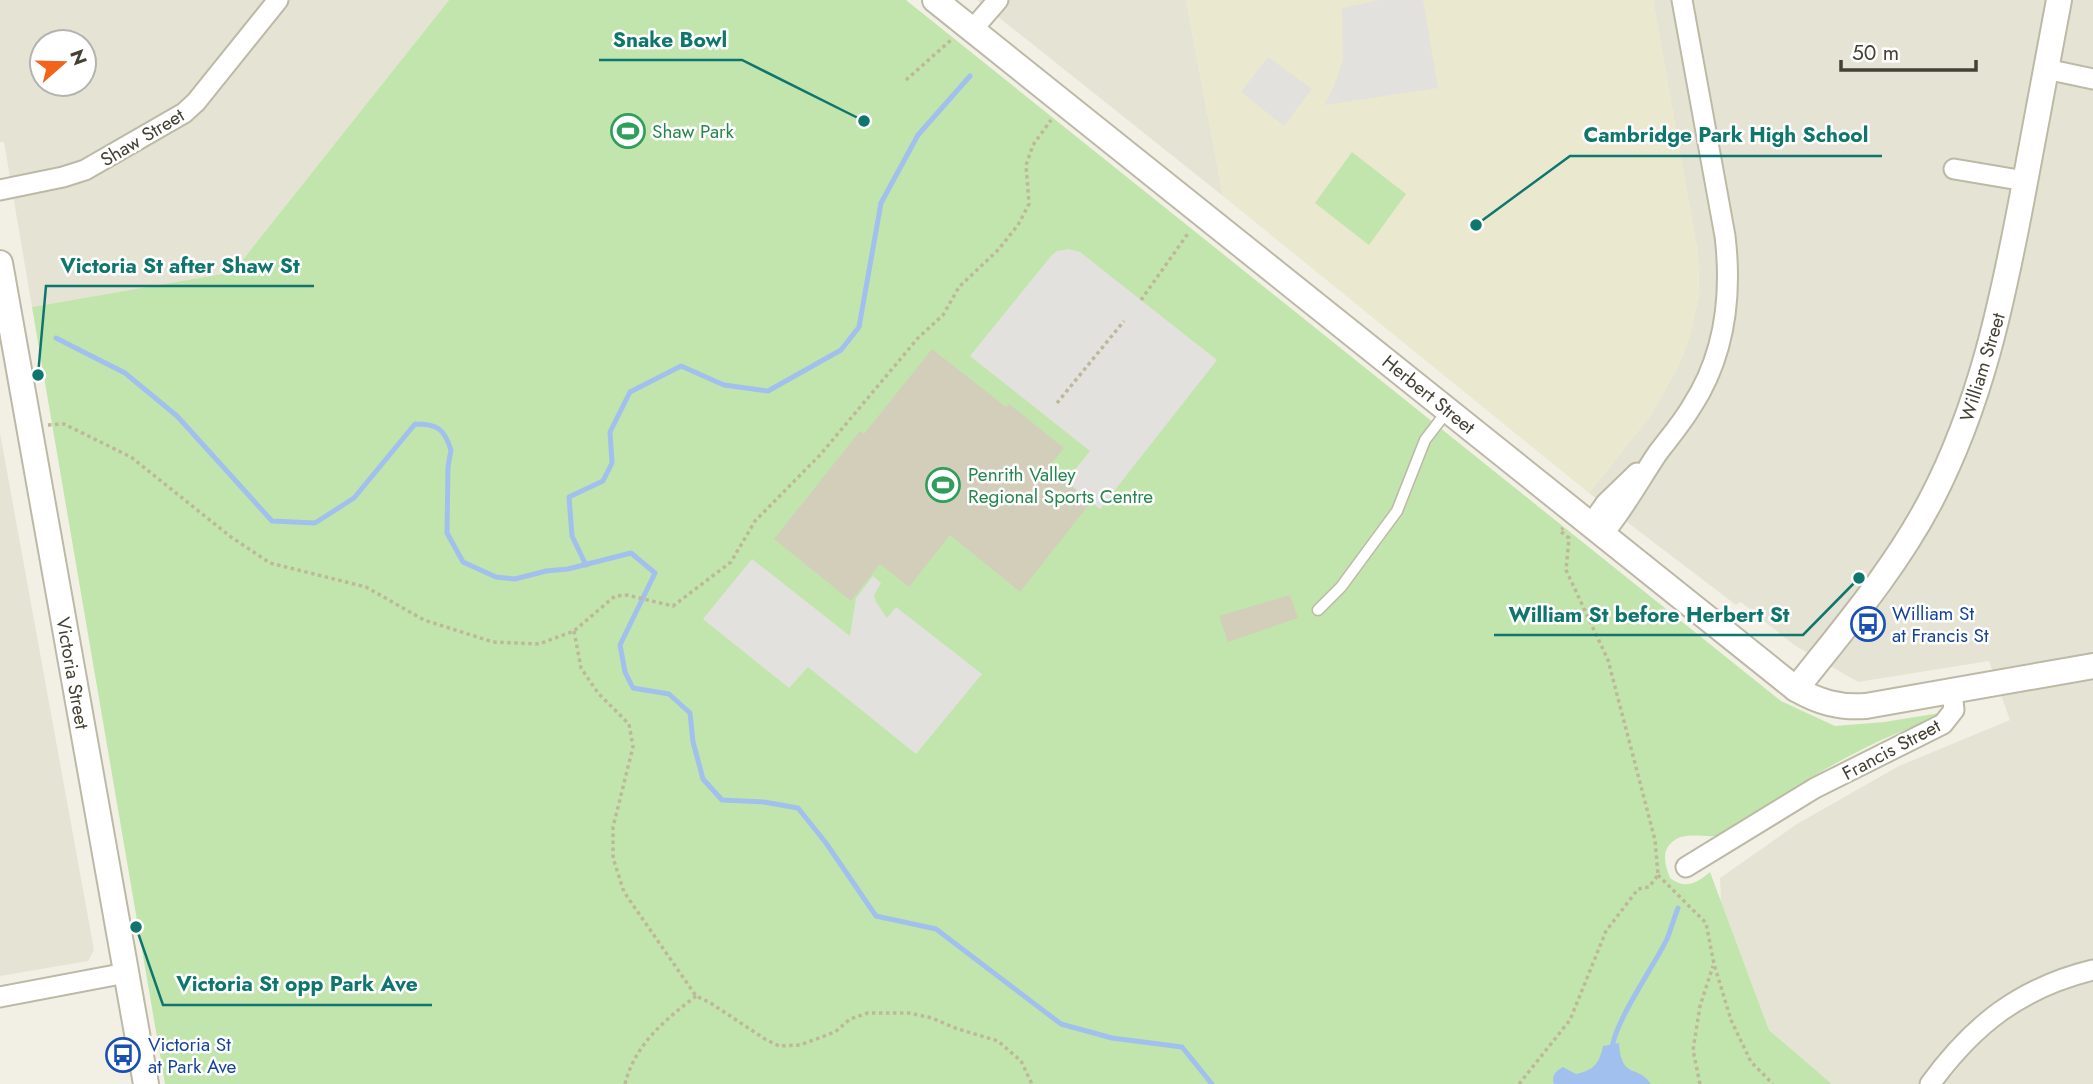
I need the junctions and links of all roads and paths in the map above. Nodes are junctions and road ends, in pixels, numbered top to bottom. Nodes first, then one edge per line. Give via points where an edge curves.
1 (278, 0) edge
2 (935, 0) edge
3 (998, 0) edge
4 (1682, 0) edge
5 (2059, 0) edge
6 (968, 27) junction
7 (2046, 69) junction
8 (2093, 79) edge
9 (905, 80) dead end
10 (1065, 104) junction
11 (1954, 169) dead end
12 (2025, 181) junction
13 (0, 190) edge
14 (1189, 232) dead end
15 (2, 274) edge
16 (1140, 300) dead end
17 (1124, 321) dead end
18 (1057, 403) dead end
19 (1449, 409) junction
20 (27, 418) junction
21 (1590, 523) junction
22 (1318, 610) dead end
23 (574, 631) junction
24 (2093, 666) edge
25 (1796, 689) junction
26 (1952, 692) junction
27 (1686, 867) dead end
28 (1658, 875) junction
29 (1714, 964) junction
30 (2093, 970) edge
31 (126, 973) junction
32 (696, 996) junction
33 (0, 997) edge
34 (146, 1084) edge
35 (625, 1084) edge
36 (1032, 1084) edge
37 (1519, 1084) edge
38 (1700, 1084) edge
39 (1773, 1084) edge
40 (1930, 1084) edge

1 - 13 street, Shaw Street via 184,113 85,170
2 - 6 street, Herbert Street
3 - 6 street
4 - 21 street via 1724,236 1728,285 1721,337 1708,377 1688,412 1658,453
5 - 7 street, William Street
6 - 9 path
6 - 10 street, Herbert Street
7 - 8 street
7 - 12 street, William Street
10 - 19 street, Herbert Street
10 - 23 path via 1033,145 1026,165 1029,204 1018,225 959,288 943,315 918,338 820,455 755,521 731,562 673,606 615,596
11 - 12 street
12 - 25 street, William Street via 1996,328 1955,451 1904,548
14 - 16 path
15 - 20 street, Victoria Street
17 - 18 path
19 - 21 street, Herbert Street
19 - 22 lane via 1425,440 1397,511 1341,587
20 - 23 path via 64,425 131,457 270,563 366,587 424,620 493,642 539,644
20 - 31 street, Victoria Street
21 - 25 street, Herbert Street
21 - 28 path via 1560,531 1569,538 1566,570 1608,660 1655,840
23 - 32 path via 581,668 629,724 633,747 613,827 616,869 624,892
24 - 26 street
25 - 26 street, Herbert Street via 1824,703 1853,707
26 - 27 street, Francis Street via 1954,710 1943,724 1815,788
28 - 29 path via 1706,923
28 - 37 path via 1649,887 1638,889 1606,931 1570,1020
29 - 38 path via 1700,1006 1693,1050
29 - 39 path via 1746,1052
30 - 40 street via 2054,981 1998,1012 1969,1037
31 - 33 street
31 - 34 street, Victoria Street
32 - 35 path via 662,1022 635,1055
32 - 36 path via 779,1046 800,1045 868,1013 933,1018 999,1041 1021,1061

